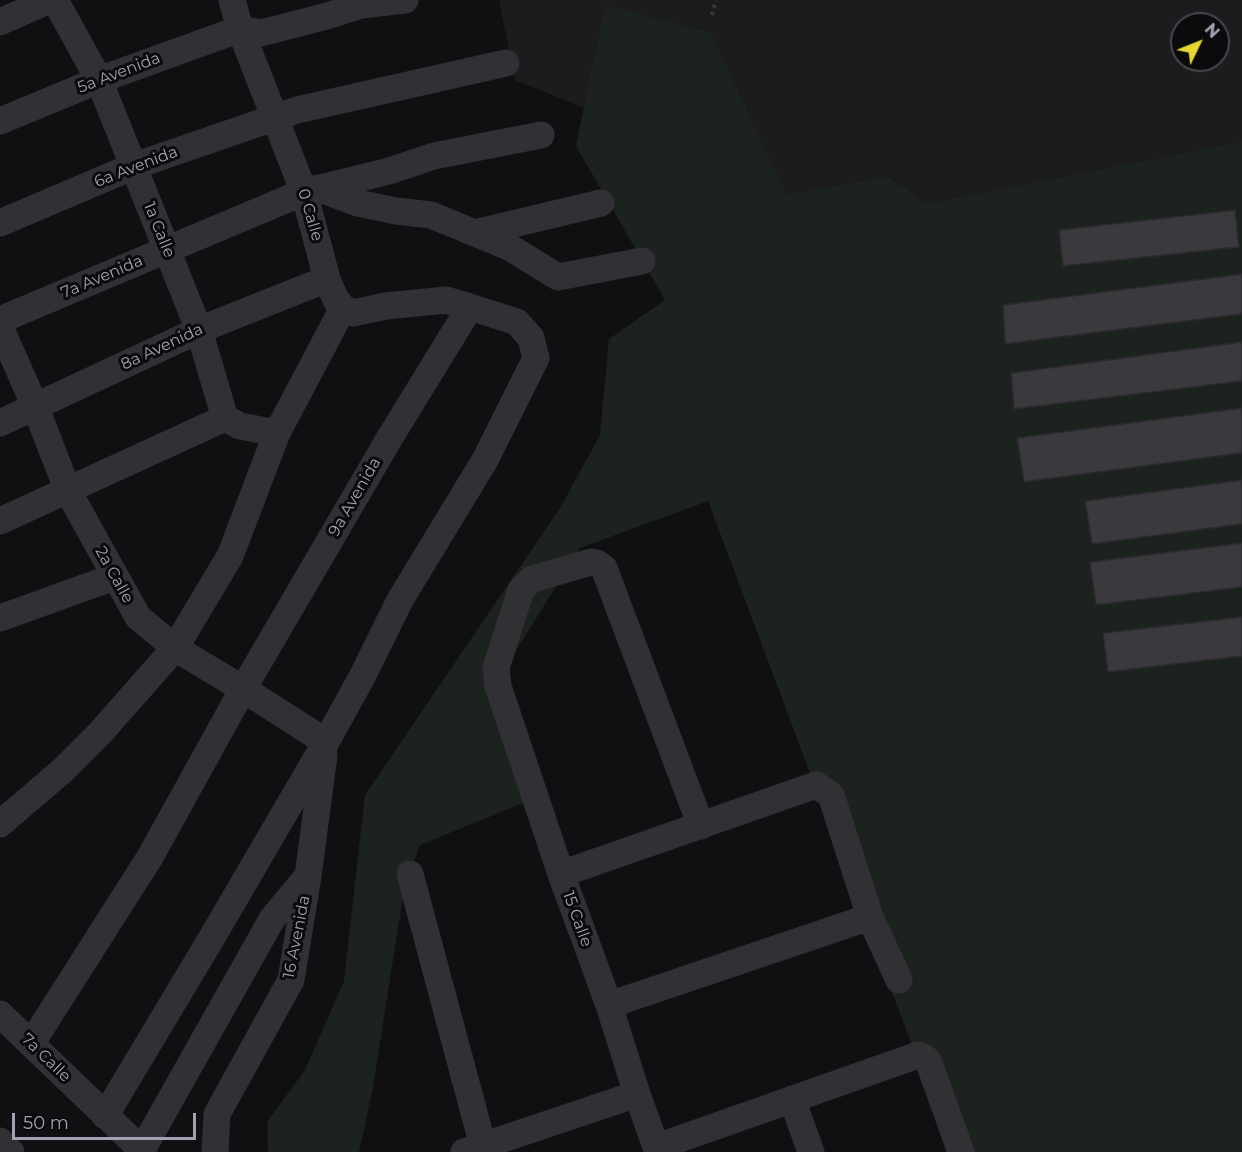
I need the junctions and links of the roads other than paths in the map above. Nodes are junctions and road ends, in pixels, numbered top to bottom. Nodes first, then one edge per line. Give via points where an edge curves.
1 (50, 0) edge
2 (55, 0) edge
3 (232, 0) edge
4 (405, 0) edge
5 (0, 22) edge
6 (240, 29) junction
7 (506, 63) dead end
8 (99, 80) junction
9 (275, 118) junction
10 (0, 121) edge
11 (541, 135) dead end
12 (134, 166) junction
13 (311, 190) junction
14 (602, 202) dead end
15 (0, 223) edge
16 (475, 233) junction
17 (166, 250) junction
18 (642, 261) dead end
19 (327, 279) junction
20 (470, 307) junction
21 (343, 308) junction
22 (0, 320) edge
23 (0, 327) edge
24 (199, 330) junction
25 (35, 406) junction
26 (225, 418) junction
27 (0, 423) edge
28 (276, 433) junction
29 (68, 491) junction
30 (0, 521) edge
31 (114, 577) junction
32 (0, 618) edge
33 (175, 648) junction
34 (243, 689) junction
35 (326, 742) junction
36 (0, 824) edge
37 (701, 826) junction
38 (410, 874) dead end
39 (561, 874) junction
40 (308, 876) junction
41 (870, 917) junction
42 (899, 980) dead end
43 (609, 1005) junction
44 (0, 1014) edge
45 (31, 1044) junction
46 (637, 1094) junction
47 (792, 1099) junction
48 (105, 1116) junction
49 (0, 1141) edge
50 (473, 1149) edge
51 (658, 1149) edge
52 (143, 1151) edge
53 (11, 1152) edge
54 (215, 1152) edge
55 (811, 1152) edge
56 (961, 1152) edge

1 - 5 street
2 - 8 street, 1a Calle
3 - 6 street, 0 Calle
4 - 6 street via 361,5 261,33
6 - 8 street, 5a Avenida
6 - 9 street, 0 Calle
7 - 9 street, 6a Avenida
8 - 10 street, 5a Avenida
8 - 12 street, 1a Calle
9 - 12 street, 6a Avenida
9 - 13 street, 0 Calle
11 - 13 street, 7a Avenida via 434,156
12 - 15 street, 6a Avenida
12 - 17 street, 1a Calle
13 - 16 street via 396,211 431,215
13 - 17 street, 7a Avenida
13 - 19 street, 0 Calle
14 - 16 street
16 - 18 street via 509,247 558,277
17 - 22 street, 7a Avenida
17 - 24 street, 1a Calle
19 - 21 street, 0 Calle
19 - 24 street, 8a Avenida
20 - 21 street via 446,300 353,313
20 - 34 street, 9a Avenida
20 - 35 street via 517,322 531,338 536,358 490,452 400,600
21 - 28 street
23 - 25 street, 2a Calle
24 - 25 street, 8a Avenida
24 - 26 street, 1a Calle
25 - 27 street, 8a Avenida
25 - 29 street, 2a Calle
26 - 28 street via 240,426
26 - 29 street
28 - 33 street via 230,556
29 - 30 street
29 - 31 street, 2a Calle
31 - 32 street
31 - 33 street, 2a Calle via 138,618
33 - 34 street, 2a Calle
33 - 36 street via 100,733
34 - 35 street, 2a Calle
34 - 45 street, 9a Avenida via 150,857
35 - 40 street, 16 Avenida
35 - 48 street
37 - 39 street
37 - 39 street, 15 Calle via 604,568 591,562 532,579 521,590 496,668 498,686
37 - 41 street via 816,785 824,789 831,795
38 - 50 street
39 - 43 street, 15 Calle
40 - 52 street via 272,919
40 - 54 street, 16 Avenida via 291,980 217,1114
41 - 42 street
41 - 43 street
43 - 46 street, 15 Calle
44 - 45 street, 7a Calle
45 - 48 street, 7a Calle
46 - 50 street
46 - 51 street, 15 Calle
47 - 51 street
47 - 55 street
47 - 56 street via 918,1055 929,1063
48 - 52 street, 7a Calle
49 - 53 street

